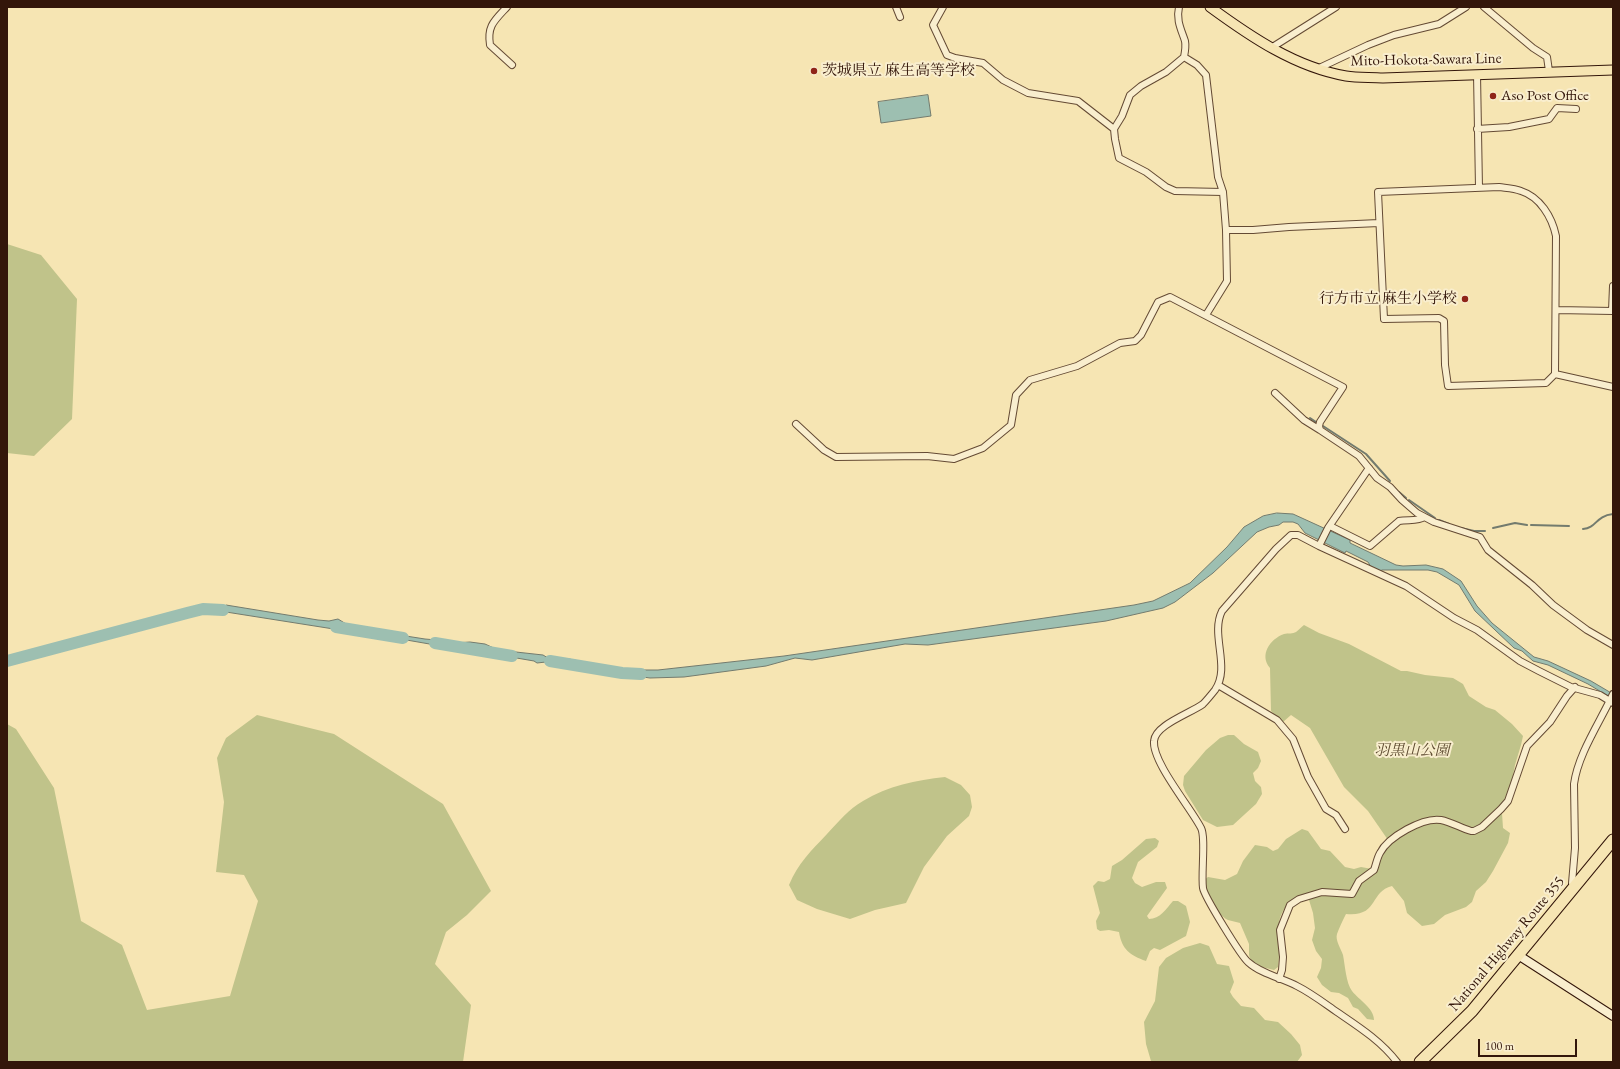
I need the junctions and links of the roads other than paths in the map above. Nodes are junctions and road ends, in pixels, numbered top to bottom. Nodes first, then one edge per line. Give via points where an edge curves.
1 (507, 7) edge
2 (896, 7) edge
3 (943, 7) edge
4 (1179, 7) edge
5 (1210, 7) edge
6 (1336, 7) edge
7 (1466, 7) edge
8 (1484, 7) edge
9 (900, 17) dead end
10 (1271, 48) junction
11 (1184, 57) junction
12 (512, 65) dead end
13 (1317, 69) junction
14 (1613, 70) edge
15 (1549, 72) junction
16 (1477, 74) junction
17 (1576, 109) dead end
18 (1114, 129) junction
19 (1477, 129) junction
20 (1479, 188) junction
21 (1223, 192) junction
22 (1379, 223) junction
23 (1226, 230) junction
24 (1613, 286) edge
25 (1556, 310) junction
26 (1613, 311) edge
27 (1206, 315) junction
28 (1555, 374) junction
29 (1613, 387) edge
30 (1275, 393) dead end
31 (796, 424) dead end
32 (1320, 430) junction
33 (1369, 468) junction
34 (1424, 517) junction
35 (1329, 527) junction
36 (1320, 545) junction
37 (1613, 645) edge
38 (1218, 685) junction
39 (1575, 687) junction
40 (1612, 698) edge
41 (1345, 829) dead end
42 (1613, 840) edge
43 (1574, 888) junction
44 (1518, 956) junction
45 (1278, 979) junction
46 (1613, 1016) edge
47 (1397, 1062) edge
48 (1420, 1062) edge

1 - 12 street via 495,20 488,33 490,45
2 - 9 street
3 - 18 street via 933,25 947,55 983,63 1003,80 1028,93 1078,101
4 - 11 street via 1177,15 1185,42
5 - 10 main road, Mito-Hokota-Sawara Line
6 - 10 street
7 - 13 street via 1439,24 1394,35
8 - 15 street via 1547,57
10 - 13 main road, Mito-Hokota-Sawara Line
11 - 18 street via 1130,95
11 - 21 street via 1206,74 1218,177
13 - 16 main road, Mito-Hokota-Sawara Line via 1347,76 1383,78
14 - 15 main road, Mito-Hokota-Sawara Line
15 - 16 main road, Mito-Hokota-Sawara Line
16 - 19 street
17 - 19 street via 1557,108 1549,119 1509,127
18 - 21 street via 1119,158 1146,172 1166,187 1174,191
19 - 20 street
20 - 22 street via 1378,192
20 - 25 street via 1499,187 1521,191 1533,198 1550,218 1556,236
21 - 23 street
22 - 23 street
22 - 28 street via 1384,319 1439,318 1444,321 1448,386 1546,383
23 - 27 street via 1227,281
24 - 26 street
25 - 26 street
25 - 28 street
27 - 31 street via 1170,297 1158,302 1135,341 1120,343 1077,366 1030,380 1016,395 1011,425 983,448 954,459 927,456 836,457 824,450
27 - 32 street via 1343,387 1320,422
28 - 29 street
30 - 32 street via 1304,420
32 - 33 street via 1359,456
33 - 34 street via 1377,478
33 - 35 street
34 - 35 street via 1418,520 1399,521 1370,546
34 - 37 street via 1480,537 1488,550 1553,605
35 - 36 street
36 - 38 street via 1298,535 1291,536 1276,549 1222,611 1218,624 1221,661
36 - 39 street via 1406,586 1477,630 1520,661
38 - 41 street via 1277,720 1292,739 1308,777 1326,809 1336,816
38 - 45 street via 1203,704 1158,732 1154,738 1154,746 1177,793 1202,830 1204,892 1245,959
39 - 40 street
39 - 45 street via 1550,722 1527,746 1508,801 1482,827 1471,831 1440,820 1408,828 1383,847 1374,870 1359,881 1352,894 1322,892 1299,899 1290,905 1280,930 1283,957
40 - 43 street via 1575,776 1572,883
42 - 43 highway, National Highway Route 355
43 - 44 highway, National Highway Route 355
44 - 46 street
44 - 48 highway, National Highway Route 355 via 1472,1011
45 - 47 street via 1306,991 1347,1019 1379,1043

